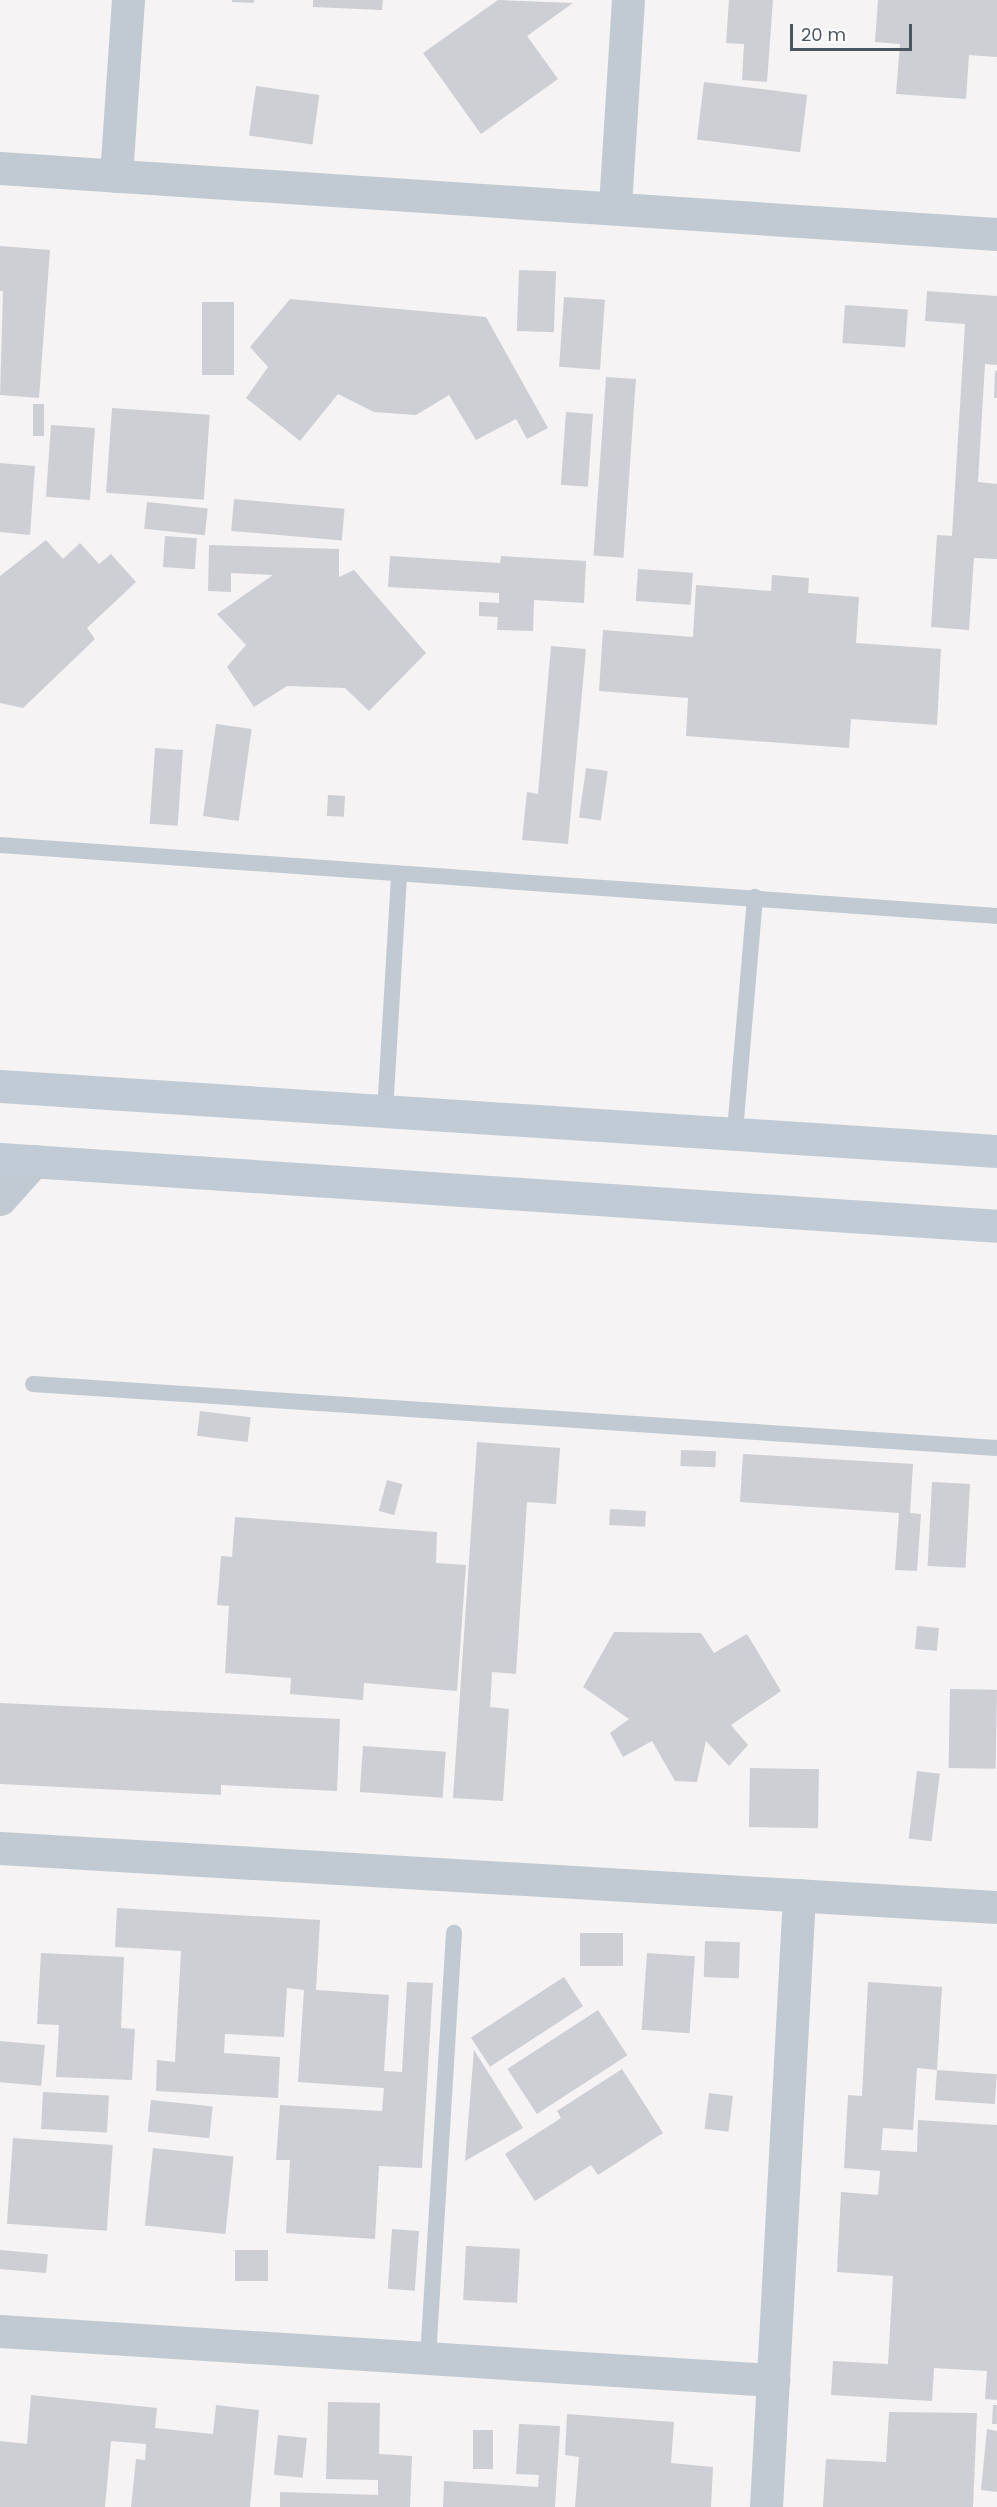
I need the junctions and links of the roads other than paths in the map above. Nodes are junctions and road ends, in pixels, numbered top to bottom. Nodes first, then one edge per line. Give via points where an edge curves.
1 (128, 0) edge
2 (628, 0) edge
3 (0, 168) edge
4 (116, 176) junction
5 (615, 206) junction
6 (997, 234) edge
7 (0, 845) edge
8 (399, 874) junction
9 (755, 897) junction
10 (997, 916) edge
11 (0, 1086) edge
12 (385, 1112) junction
13 (735, 1131) junction
14 (997, 1151) edge
15 (0, 1159) edge
16 (34, 1161) junction
17 (0, 1199) edge
18 (997, 1226) edge
19 (33, 1384) dead end
20 (997, 1448) edge
21 (0, 1848) edge
22 (799, 1895) junction
23 (997, 1907) edge
24 (454, 1933) dead end
25 (0, 2331) edge
26 (428, 2358) junction
27 (772, 2380) junction
28 (766, 2507) edge

1 - 4 street
2 - 5 street
3 - 4 street
4 - 5 street
5 - 6 street
7 - 8 lane
8 - 9 lane
8 - 12 lane
9 - 10 lane
9 - 13 lane
11 - 12 main road
12 - 13 main road
13 - 14 main road
15 - 16 main road
16 - 17 street
16 - 18 main road
19 - 20 lane
21 - 22 street
22 - 23 street
22 - 27 street
24 - 26 lane
25 - 26 street
26 - 27 street
27 - 28 street

